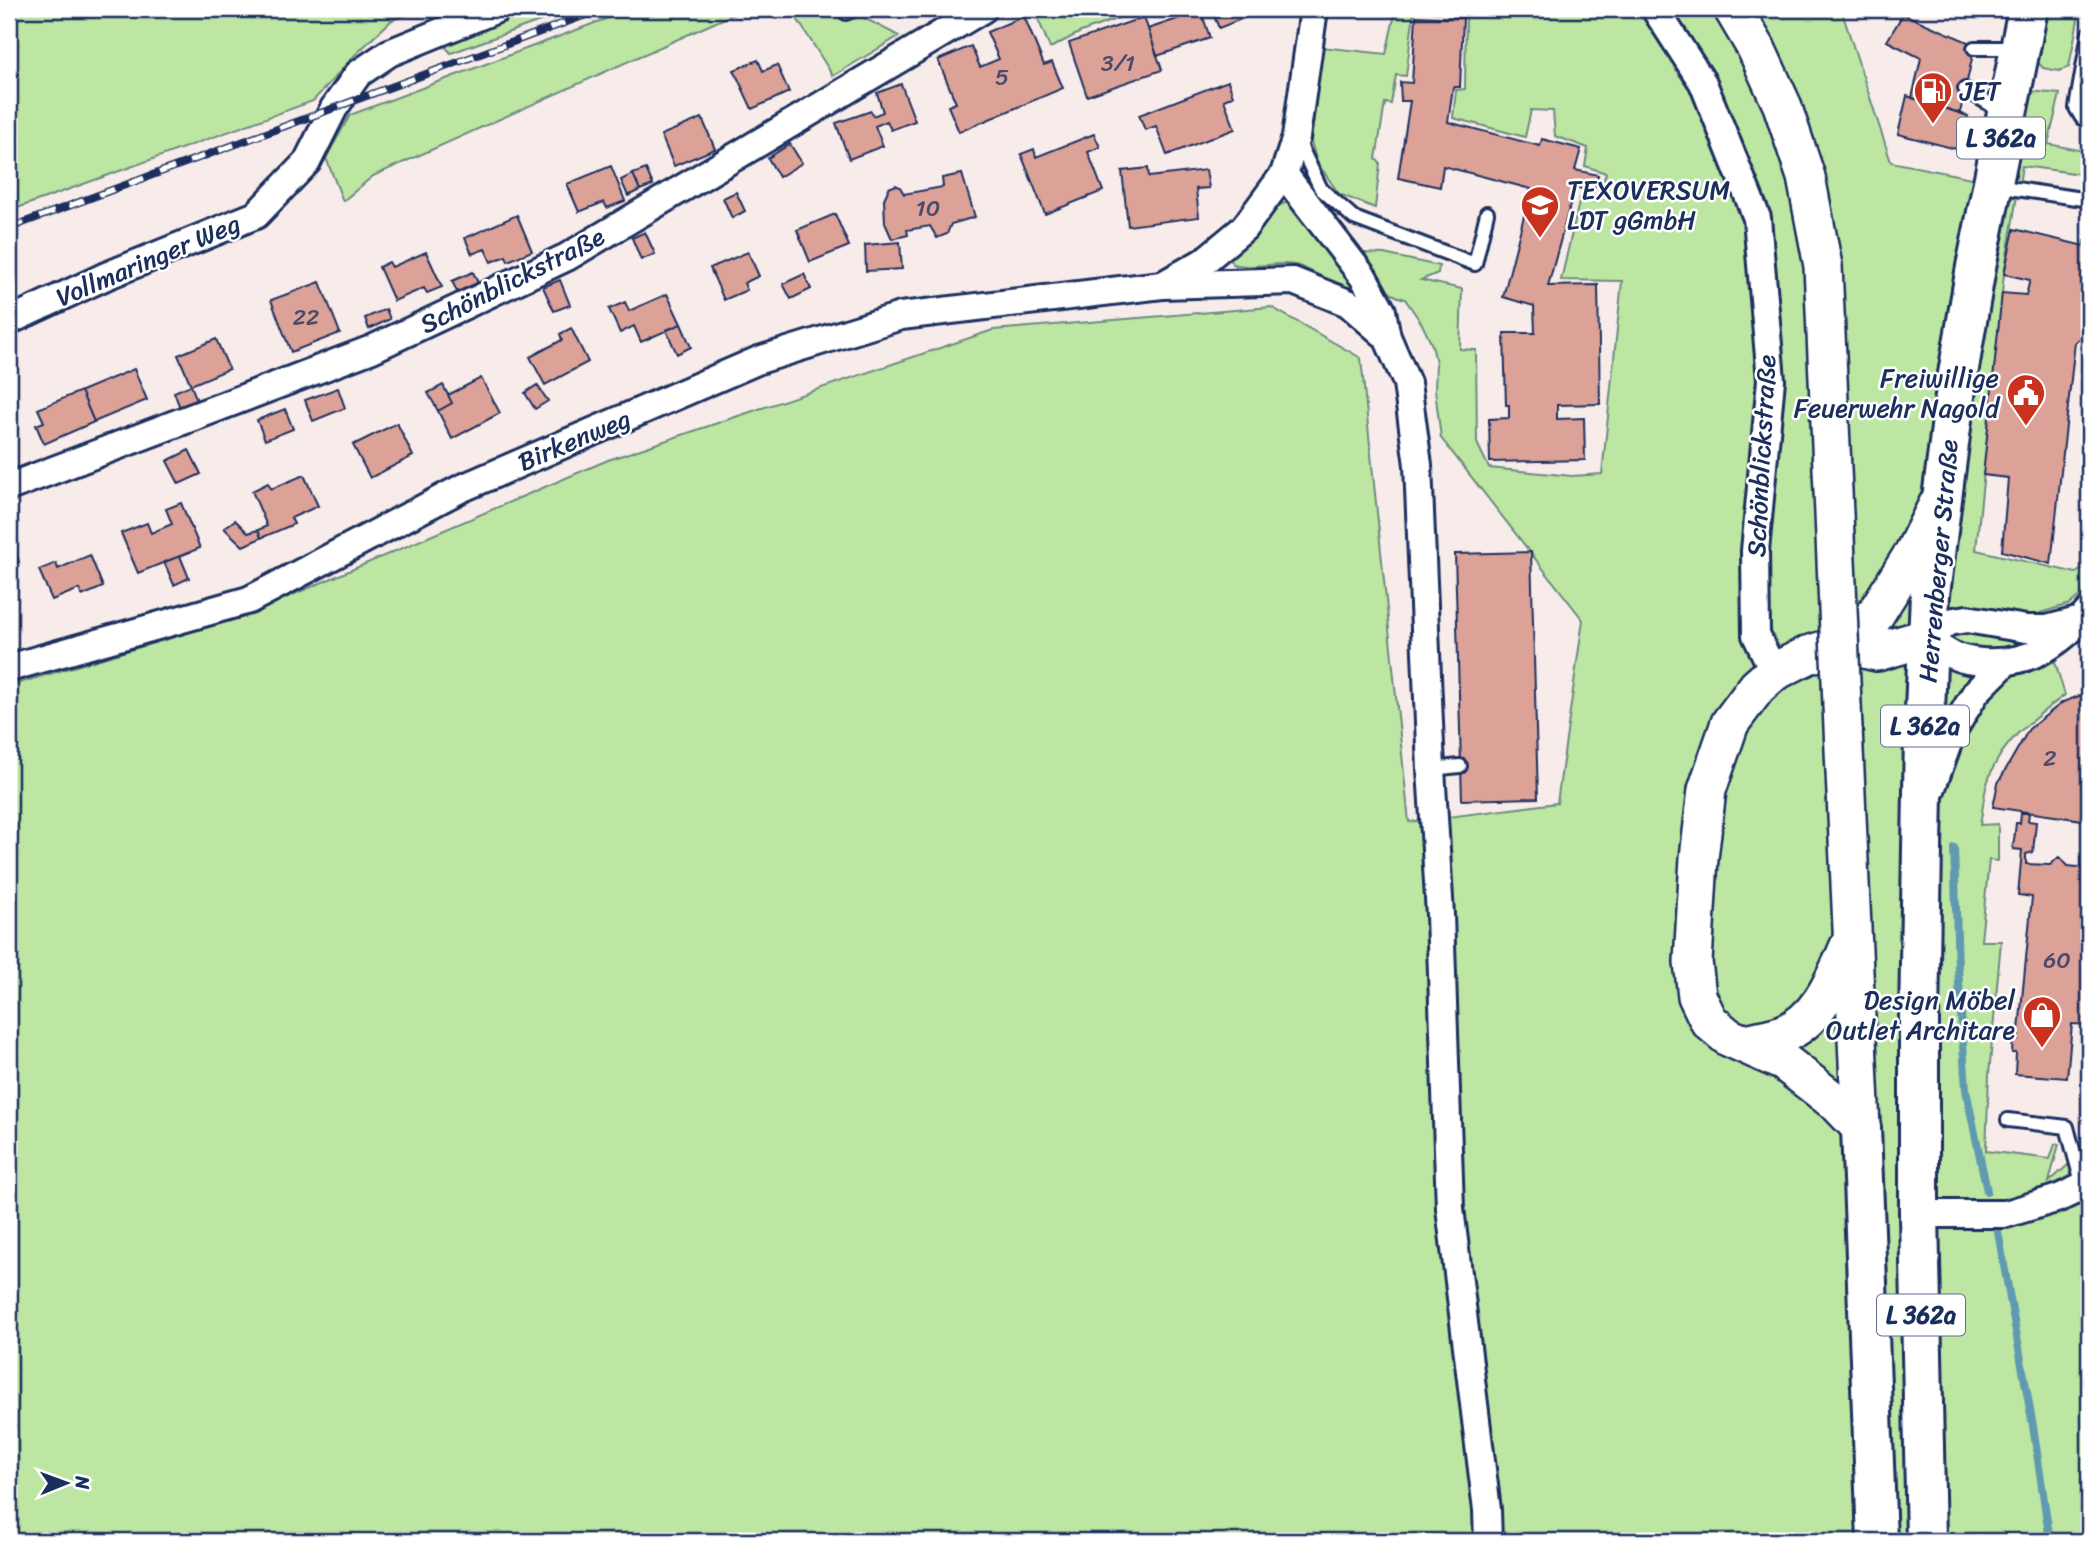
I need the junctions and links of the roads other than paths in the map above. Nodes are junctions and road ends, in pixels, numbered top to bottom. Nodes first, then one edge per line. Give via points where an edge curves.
1 (497, 9) edge
2 (983, 9) edge
3 (1314, 9) edge
4 (1655, 9) edge
5 (1733, 9) edge
6 (2028, 9) edge
7 (2089, 33) edge
8 (1974, 48) dead end
9 (2019, 48) junction
10 (1965, 89) dead end
11 (2005, 114) junction
12 (2089, 119) edge
13 (1296, 137) junction
14 (1284, 174) junction
15 (1991, 186) junction
16 (2089, 200) edge
17 (1487, 213) dead end
18 (1162, 285) junction
19 (9, 321) edge
20 (1387, 337) junction
21 (9, 487) edge
22 (1941, 497) junction
23 (2085, 615) edge
24 (1856, 635) junction
25 (1928, 637) junction
26 (2005, 663) junction
27 (9, 668) edge
28 (1774, 672) junction
29 (1460, 766) dead end
30 (1431, 769) junction
31 (1923, 815) junction
32 (1852, 938) junction
33 (1746, 1043) junction
34 (2008, 1120) dead end
35 (1861, 1128) junction
36 (2086, 1185) edge
37 (1919, 1214) junction
38 (1488, 1541) edge
39 (1877, 1541) edge
40 (1926, 1541) edge

1 - 19 street, Vollmaringer Weg via 389,53 358,74 334,108 307,162 256,215
2 - 21 street, Schönblickstraße via 567,257 372,349
3 - 13 street
4 - 28 street, Schönblickstraße via 1703,83 1756,218 1770,380 1755,551 1756,635
5 - 32 main road, bridge via 1782,105 1806,177 1823,266
6 - 9 main road, Herrenberger Straße / L 362a
7 - 12 lane via 2076,108 2082,118
8 - 9 lane
9 - 11 main road, Herrenberger Straße / L 362a
10 - 11 lane
11 - 15 main road, Herrenberger Straße / L 362a
13 - 14 street
13 - 17 lane via 1321,189 1354,218 1475,264
14 - 18 street via 1244,228 1203,262
14 - 20 street via 1364,278 1382,311
15 - 16 lane
15 - 22 main road, Herrenberger Straße / L 362a
18 - 20 street, Birkenweg via 1293,281 1348,303
18 - 27 street, Birkenweg via 901,316 759,360 460,489 249,600
20 - 30 street via 1407,383 1418,464
22 - 24 main road via 1914,552
22 - 25 main road, Herrenberger Straße / L 362a
23 - 25 street via 2047,629 1967,619 1948,622
23 - 26 street via 2061,639 2036,654
24 - 25 main road via 1877,652
24 - 28 main road
25 - 26 street via 1946,652 1970,661
25 - 31 main road, Herrenberger Straße / L 362a
26 - 31 street via 1976,692 1952,732
28 - 33 main road via 1730,723 1707,790 1699,858 1693,962 1697,996 1709,1021 1728,1037
29 - 30 lane
30 - 38 street via 1450,1208
31 - 37 main road, Herrenberger Straße / L 362a
32 - 33 main road via 1828,990 1806,1020 1784,1033
32 - 35 main road
33 - 35 main road via 1784,1062
34 - 36 lane via 2067,1127
35 - 39 main road
36 - 37 street via 2006,1214
37 - 40 main road, Herrenberger Straße / L 362a

